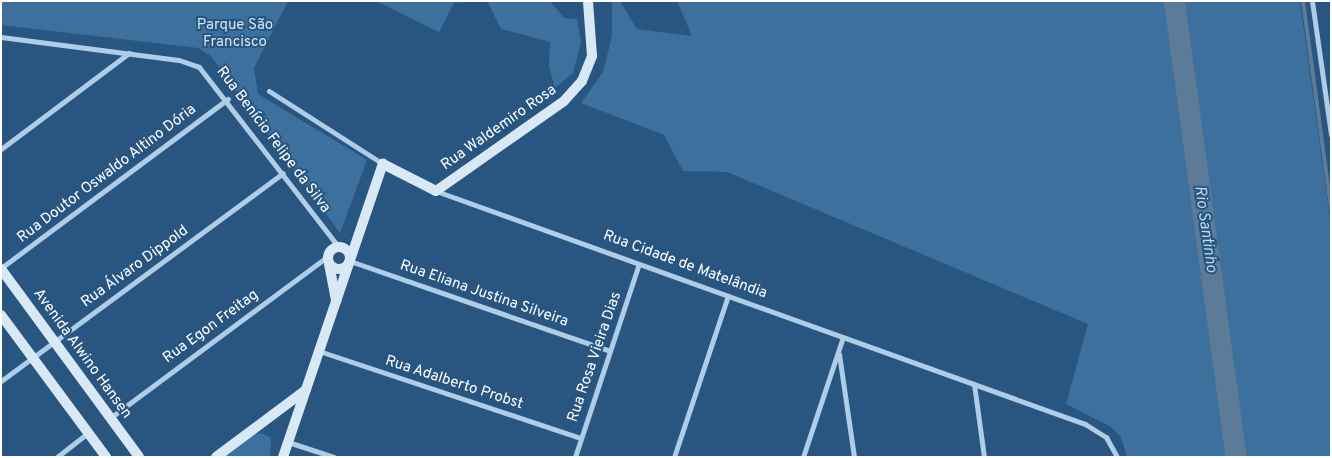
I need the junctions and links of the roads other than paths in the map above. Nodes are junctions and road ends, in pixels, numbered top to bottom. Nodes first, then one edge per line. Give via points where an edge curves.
1 (588, 1) edge
2 (1312, 1) edge
3 (1, 37) edge
4 (130, 53) junction
5 (270, 91) dead end
6 (228, 99) junction
7 (1331, 135) edge
8 (1, 149) edge
9 (383, 164) junction
10 (283, 173) junction
11 (436, 191) junction
12 (361, 228) junction
13 (338, 246) junction
14 (328, 261) junction
15 (350, 261) junction
16 (640, 264) junction
17 (1, 269) edge
18 (728, 296) junction
19 (336, 302) junction
20 (1, 315) edge
21 (843, 337) junction
22 (54, 342) junction
23 (319, 351) junction
24 (610, 351) junction
25 (838, 351) junction
26 (33, 358) junction
27 (1, 382) edge
28 (974, 384) junction
29 (306, 390) junction
30 (110, 418) junction
31 (88, 434) junction
32 (581, 438) junction
33 (288, 442) junction
34 (57, 457) edge
35 (106, 457) edge
36 (139, 457) edge
37 (216, 457) edge
38 (283, 457) edge
39 (334, 457) edge
40 (575, 457) edge
41 (674, 457) edge
42 (803, 457) edge
43 (854, 457) edge
44 (984, 457) edge
45 (1117, 457) edge

1 - 11 street, Rua Waldemiro Rosa via 592,56 574,92
2 - 7 street
3 - 4 street, Rua Benício Felipe da Silva
4 - 6 street, Rua Benício Felipe da Silva via 199,66
4 - 8 street
5 - 9 street, Rua Cidade de Matelândia
6 - 10 street, Rua Benício Felipe da Silva
6 - 17 street, Rua Doutor Oswaldo Altino Dória
9 - 11 street, Rua Cidade de Matelândia
9 - 12 street
10 - 13 street, Rua Benício Felipe da Silva
10 - 22 street, Rua Álvaro Dippold
11 - 16 street, Rua Cidade de Matelândia
12 - 13 street
12 - 15 street
13 - 14 street
13 - 15 street via 347,249
14 - 15 street via 339,269
14 - 19 street
14 - 30 street, Rua Egon Freitag
15 - 19 street
15 - 24 street, Rua Eliana Justina Silveira
16 - 18 street, Rua Cidade de Matelândia
16 - 24 street, Rua Rosa Vieira Dias
17 - 22 street, Avenida Alwino Hansen
18 - 21 street, Rua Cidade de Matelândia
18 - 41 street
19 - 23 street
20 - 26 street
21 - 25 street
21 - 28 street, Rua Cidade de Matelândia
22 - 26 street, Rua Álvaro Dippold
22 - 30 street, Avenida Alwino Hansen
23 - 29 street
23 - 32 street, Rua Adalberto Probst
24 - 32 street, Rua Rosa Vieira Dias
25 - 42 street
25 - 43 street
26 - 27 street, Rua Álvaro Dippold
26 - 31 street
28 - 44 street
28 - 45 street, Rua Cidade de Matelândia via 1085,424 1106,437
29 - 33 street
29 - 37 street
30 - 36 street, Avenida Alwino Hansen
31 - 34 street
31 - 35 street
32 - 40 street, Rua Rosa Vieira Dias
33 - 38 street
33 - 39 street

